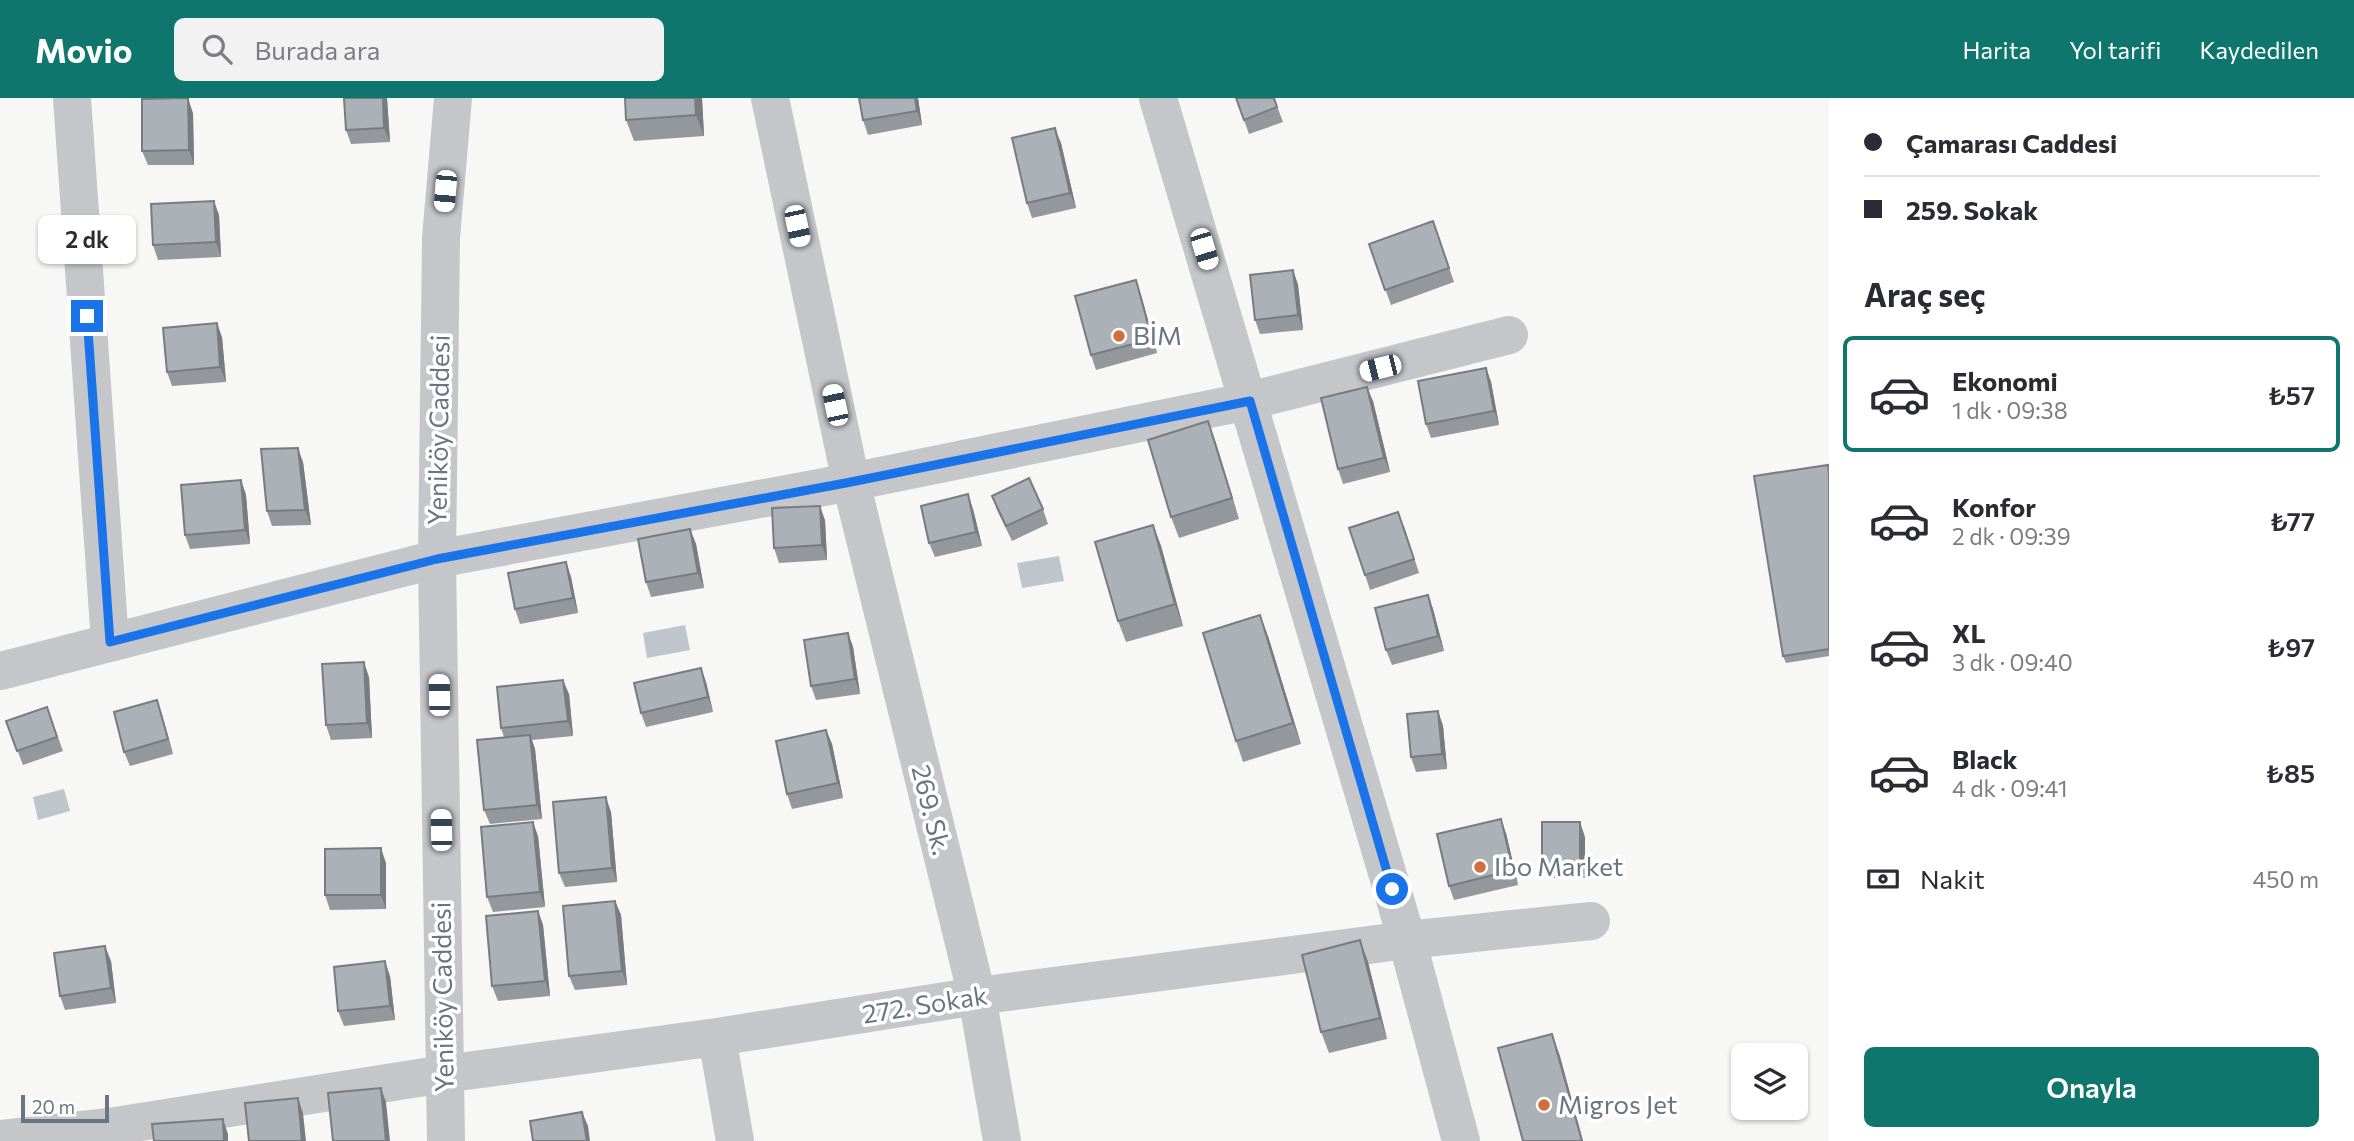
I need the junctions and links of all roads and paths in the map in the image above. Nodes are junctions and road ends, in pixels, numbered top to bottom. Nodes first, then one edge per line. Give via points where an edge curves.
1 (72, 98) edge
2 (453, 98) edge
3 (770, 98) edge
4 (1158, 98) edge
5 (1509, 335) dead end
6 (1250, 401) junction
7 (851, 482) junction
8 (437, 559) junction
9 (110, 642) junction
10 (0, 671) edge
11 (1591, 921) dead end
12 (1408, 940) junction
13 (977, 996) junction
14 (717, 1037) junction
15 (444, 1074) junction
16 (109, 1134) edge
17 (0, 1139) edge
18 (446, 1141) edge
19 (735, 1141) edge
20 (1002, 1141) edge
21 (1461, 1141) edge

1 - 9 street
2 - 8 street, Yeniköy Caddesi via 441,238
3 - 7 street, 269. Sk.
4 - 6 street
5 - 6 street
6 - 7 street
6 - 12 street
7 - 8 street
7 - 13 street, 269. Sk.
8 - 9 street
8 - 15 street, Yeniköy Caddesi
9 - 10 street
11 - 12 street, 272. Sokak
12 - 13 street, 272. Sokak
12 - 21 street
13 - 14 street, 272. Sokak
13 - 20 street, 269. Sk.
14 - 15 street, 272. Sokak
14 - 19 street
15 - 16 street, 272. Sokak
15 - 18 street, Yeniköy Caddesi
16 - 17 street, 272. Sokak

